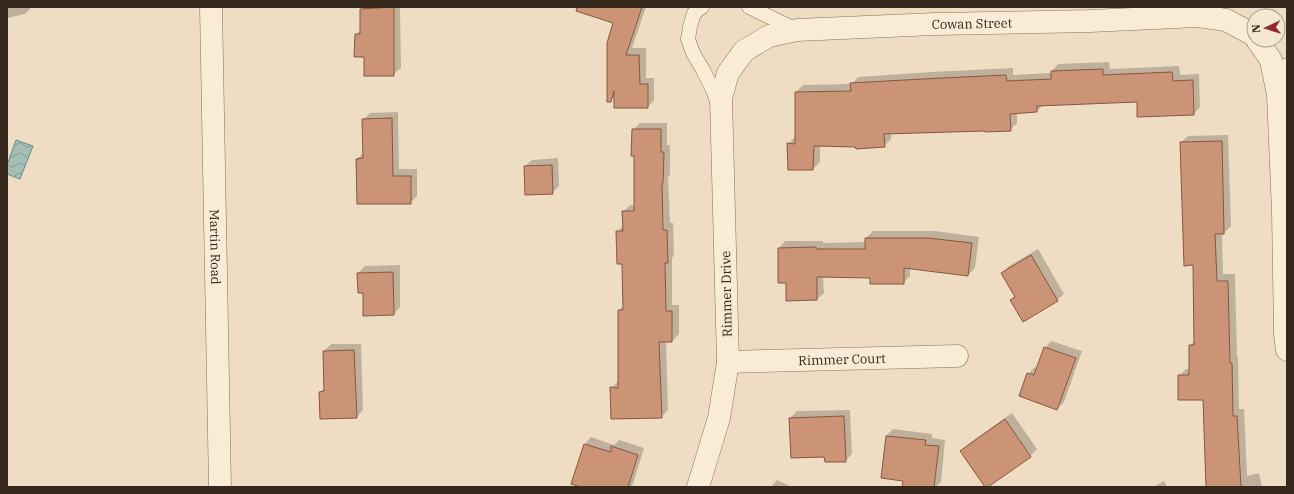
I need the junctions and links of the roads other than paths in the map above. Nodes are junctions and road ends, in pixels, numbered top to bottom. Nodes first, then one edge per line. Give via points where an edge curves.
1 (211, 7) edge
2 (702, 7) edge
3 (749, 7) edge
4 (1224, 7) edge
5 (1198, 16) junction
6 (797, 30) junction
7 (1246, 31) edge
8 (1263, 48) edge
9 (1287, 65) edge
10 (1278, 94) junction
11 (721, 106) junction
12 (1287, 350) edge
13 (957, 356) dead end
14 (728, 362) junction
15 (220, 487) edge
16 (698, 487) edge

1 - 15 street, Martin Road
2 - 11 lane via 694,13 688,39
3 - 6 lane
4 - 5 lane
5 - 6 street, Cowan Street
5 - 7 street, Cowan Street via 1226,20
6 - 11 street, Cowan Street via 768,36 744,51 728,72
8 - 10 street via 1271,60
9 - 10 lane
10 - 12 street
11 - 14 street, Rimmer Drive
13 - 14 street, Rimmer Court
14 - 16 street, Rimmer Drive via 719,418

